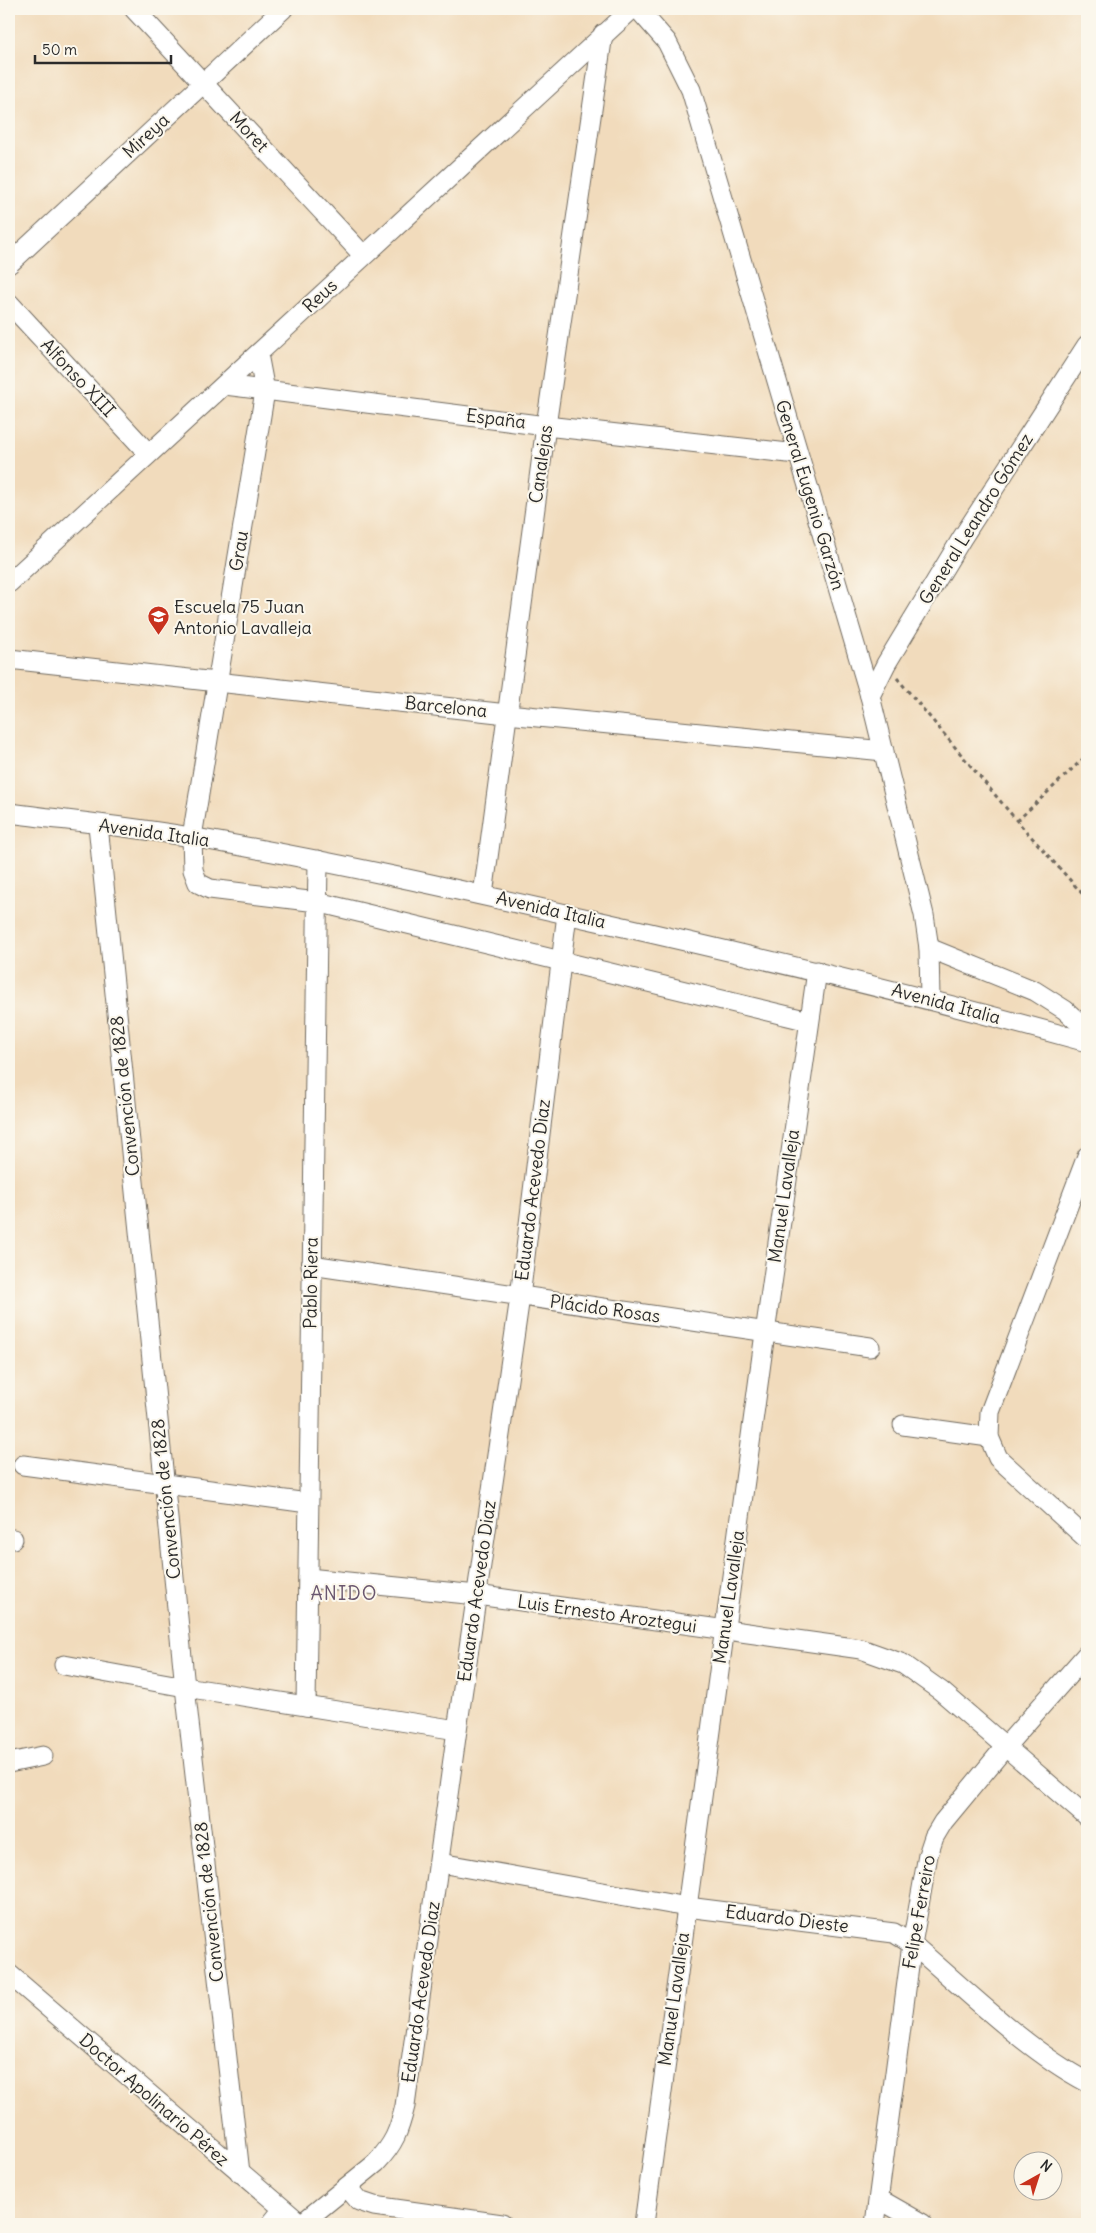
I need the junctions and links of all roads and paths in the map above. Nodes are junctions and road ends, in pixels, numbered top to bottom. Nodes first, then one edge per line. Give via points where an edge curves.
1 (134, 9) edge
2 (283, 9) edge
3 (632, 9) edge
4 (638, 9) edge
5 (604, 34) junction
6 (203, 83) junction
7 (363, 255) junction
8 (9, 264) edge
9 (9, 303) edge
10 (1087, 345) edge
11 (258, 354) junction
12 (225, 385) junction
13 (265, 391) junction
14 (546, 426) junction
15 (148, 453) junction
16 (797, 454) junction
17 (9, 583) edge
18 (9, 659) edge
19 (886, 664) junction
20 (218, 683) junction
21 (870, 696) junction
22 (507, 714) junction
23 (884, 751) junction
24 (1087, 755) edge
25 (9, 813) edge
26 (1017, 821) junction
27 (98, 825) junction
28 (192, 837) junction
29 (318, 860) junction
30 (483, 895) junction
31 (1087, 899) edge
32 (317, 902) junction
33 (566, 914) junction
34 (929, 948) junction
35 (561, 962) junction
36 (817, 971) junction
37 (930, 998) junction
38 (810, 1020) junction
39 (1087, 1030) edge
40 (1087, 1042) edge
41 (1087, 1156) edge
42 (311, 1264) junction
43 (520, 1297) junction
44 (765, 1333) junction
45 (870, 1347) dead end
46 (903, 1425) dead end
47 (988, 1437) junction
48 (23, 1465) dead end
49 (164, 1484) junction
50 (308, 1503) junction
51 (1087, 1539) edge
52 (308, 1578) junction
53 (478, 1595) junction
54 (725, 1630) junction
55 (1087, 1654) edge
56 (64, 1665) dead end
57 (185, 1687) junction
58 (306, 1706) junction
59 (456, 1730) junction
60 (1004, 1748) junction
61 (43, 1756) dead end
62 (9, 1763) edge
63 (1087, 1817) edge
64 (440, 1863) junction
65 (687, 1907) junction
66 (912, 1944) junction
67 (9, 1974) edge
68 (1087, 2082) edge
69 (240, 2173) junction
70 (347, 2187) junction
71 (879, 2199) junction
72 (283, 2209) junction
73 (271, 2224) edge
74 (301, 2224) edge
75 (502, 2224) edge
76 (644, 2224) edge
77 (875, 2224) edge
78 (923, 2224) edge

1 - 6 street, Moret
2 - 6 street, Mireya
3 - 5 street, Reus
4 - 16 street, General Eugenio Garzón via 667,42 691,90
5 - 7 street, Reus
5 - 14 street, Canalejas
6 - 7 street, Moret
6 - 8 street, Mireya
7 - 11 street, Reus
9 - 15 street, Alfonso XIII
10 - 19 street, General Leandro Gómez via 967,530
11 - 12 street, Reus
11 - 13 street, Grau
12 - 13 street, España
12 - 15 street, Reus
13 - 14 street, España
13 - 20 street, Grau
14 - 16 street, España
14 - 22 street, Canalejas
15 - 17 street, Reus
16 - 21 street, General Eugenio Garzón
18 - 20 street, Barcelona
19 - 21 street, General Leandro Gómez
19 - 26 path
20 - 22 street, Barcelona
20 - 28 street, Grau
21 - 23 street, General Eugenio Garzón
22 - 23 street, Barcelona
22 - 30 street, Canalejas
23 - 34 street, General Eugenio Garzón
24 - 26 path
25 - 27 street, Avenida Italia
26 - 31 path
27 - 28 street, Avenida Italia
27 - 49 street, Convención de 1828
28 - 29 street, Avenida Italia
28 - 32 street, Grau via 193,870 198,883 210,889
29 - 30 street, Avenida Italia
29 - 32 street, Pablo Riera
30 - 33 street, Avenida Italia
32 - 35 street
32 - 42 street, Pablo Riera
33 - 35 street, Eduardo Acevedo Diaz
33 - 36 street, Avenida Italia
34 - 37 street, General Eugenio Garzón
34 - 39 street via 1035,991 1065,1010
35 - 38 street
35 - 43 street, Eduardo Acevedo Diaz
36 - 37 street, Avenida Italia
36 - 38 street, Manuel Lavalleja
37 - 40 street, Avenida Italia
38 - 44 street, Manuel Lavalleja
41 - 47 street via 990,1412
42 - 43 street, Plácido Rosas
42 - 50 street, Pablo Riera
43 - 44 street, Plácido Rosas
43 - 53 street, Eduardo Acevedo Diaz
44 - 45 street, Plácido Rosas
44 - 54 street, Manuel Lavalleja
46 - 47 street
47 - 51 street via 998,1458
48 - 49 street
49 - 50 street
49 - 57 street, Convención de 1828
50 - 52 street, Pablo Riera
52 - 53 street, Luis Ernesto Aroztegui
52 - 58 street, Pablo Riera
53 - 54 street, Luis Ernesto Aroztegui
53 - 59 street, Eduardo Acevedo Diaz
54 - 60 street, Luis Ernesto Aroztegui via 860,1649 903,1664 941,1691
54 - 65 street, Manuel Lavalleja
55 - 60 street, Felipe Ferreiro
56 - 57 street
57 - 58 street
57 - 69 street, Convención de 1828
58 - 59 street
59 - 64 street, Eduardo Acevedo Diaz
60 - 63 street, Luis Ernesto Aroztegui
60 - 66 street, Felipe Ferreiro via 934,1837
61 - 62 street
64 - 65 street, Eduardo Dieste
64 - 70 street, Eduardo Acevedo Diaz via 405,2106 397,2136 376,2163
65 - 66 street, Eduardo Dieste via 894,1933
65 - 76 street, Manuel Lavalleja
66 - 68 street, Eduardo Dieste via 1019,2035
66 - 71 street, Felipe Ferreiro
67 - 69 street, Doctor Apolinario Pérez
69 - 72 street, Doctor Apolinario Pérez
70 - 74 street, Eduardo Acevedo Diaz
70 - 75 street via 359,2201 374,2206
71 - 77 street, Felipe Ferreiro
71 - 78 street
72 - 73 street
72 - 74 street, Doctor Apolinario Pérez

